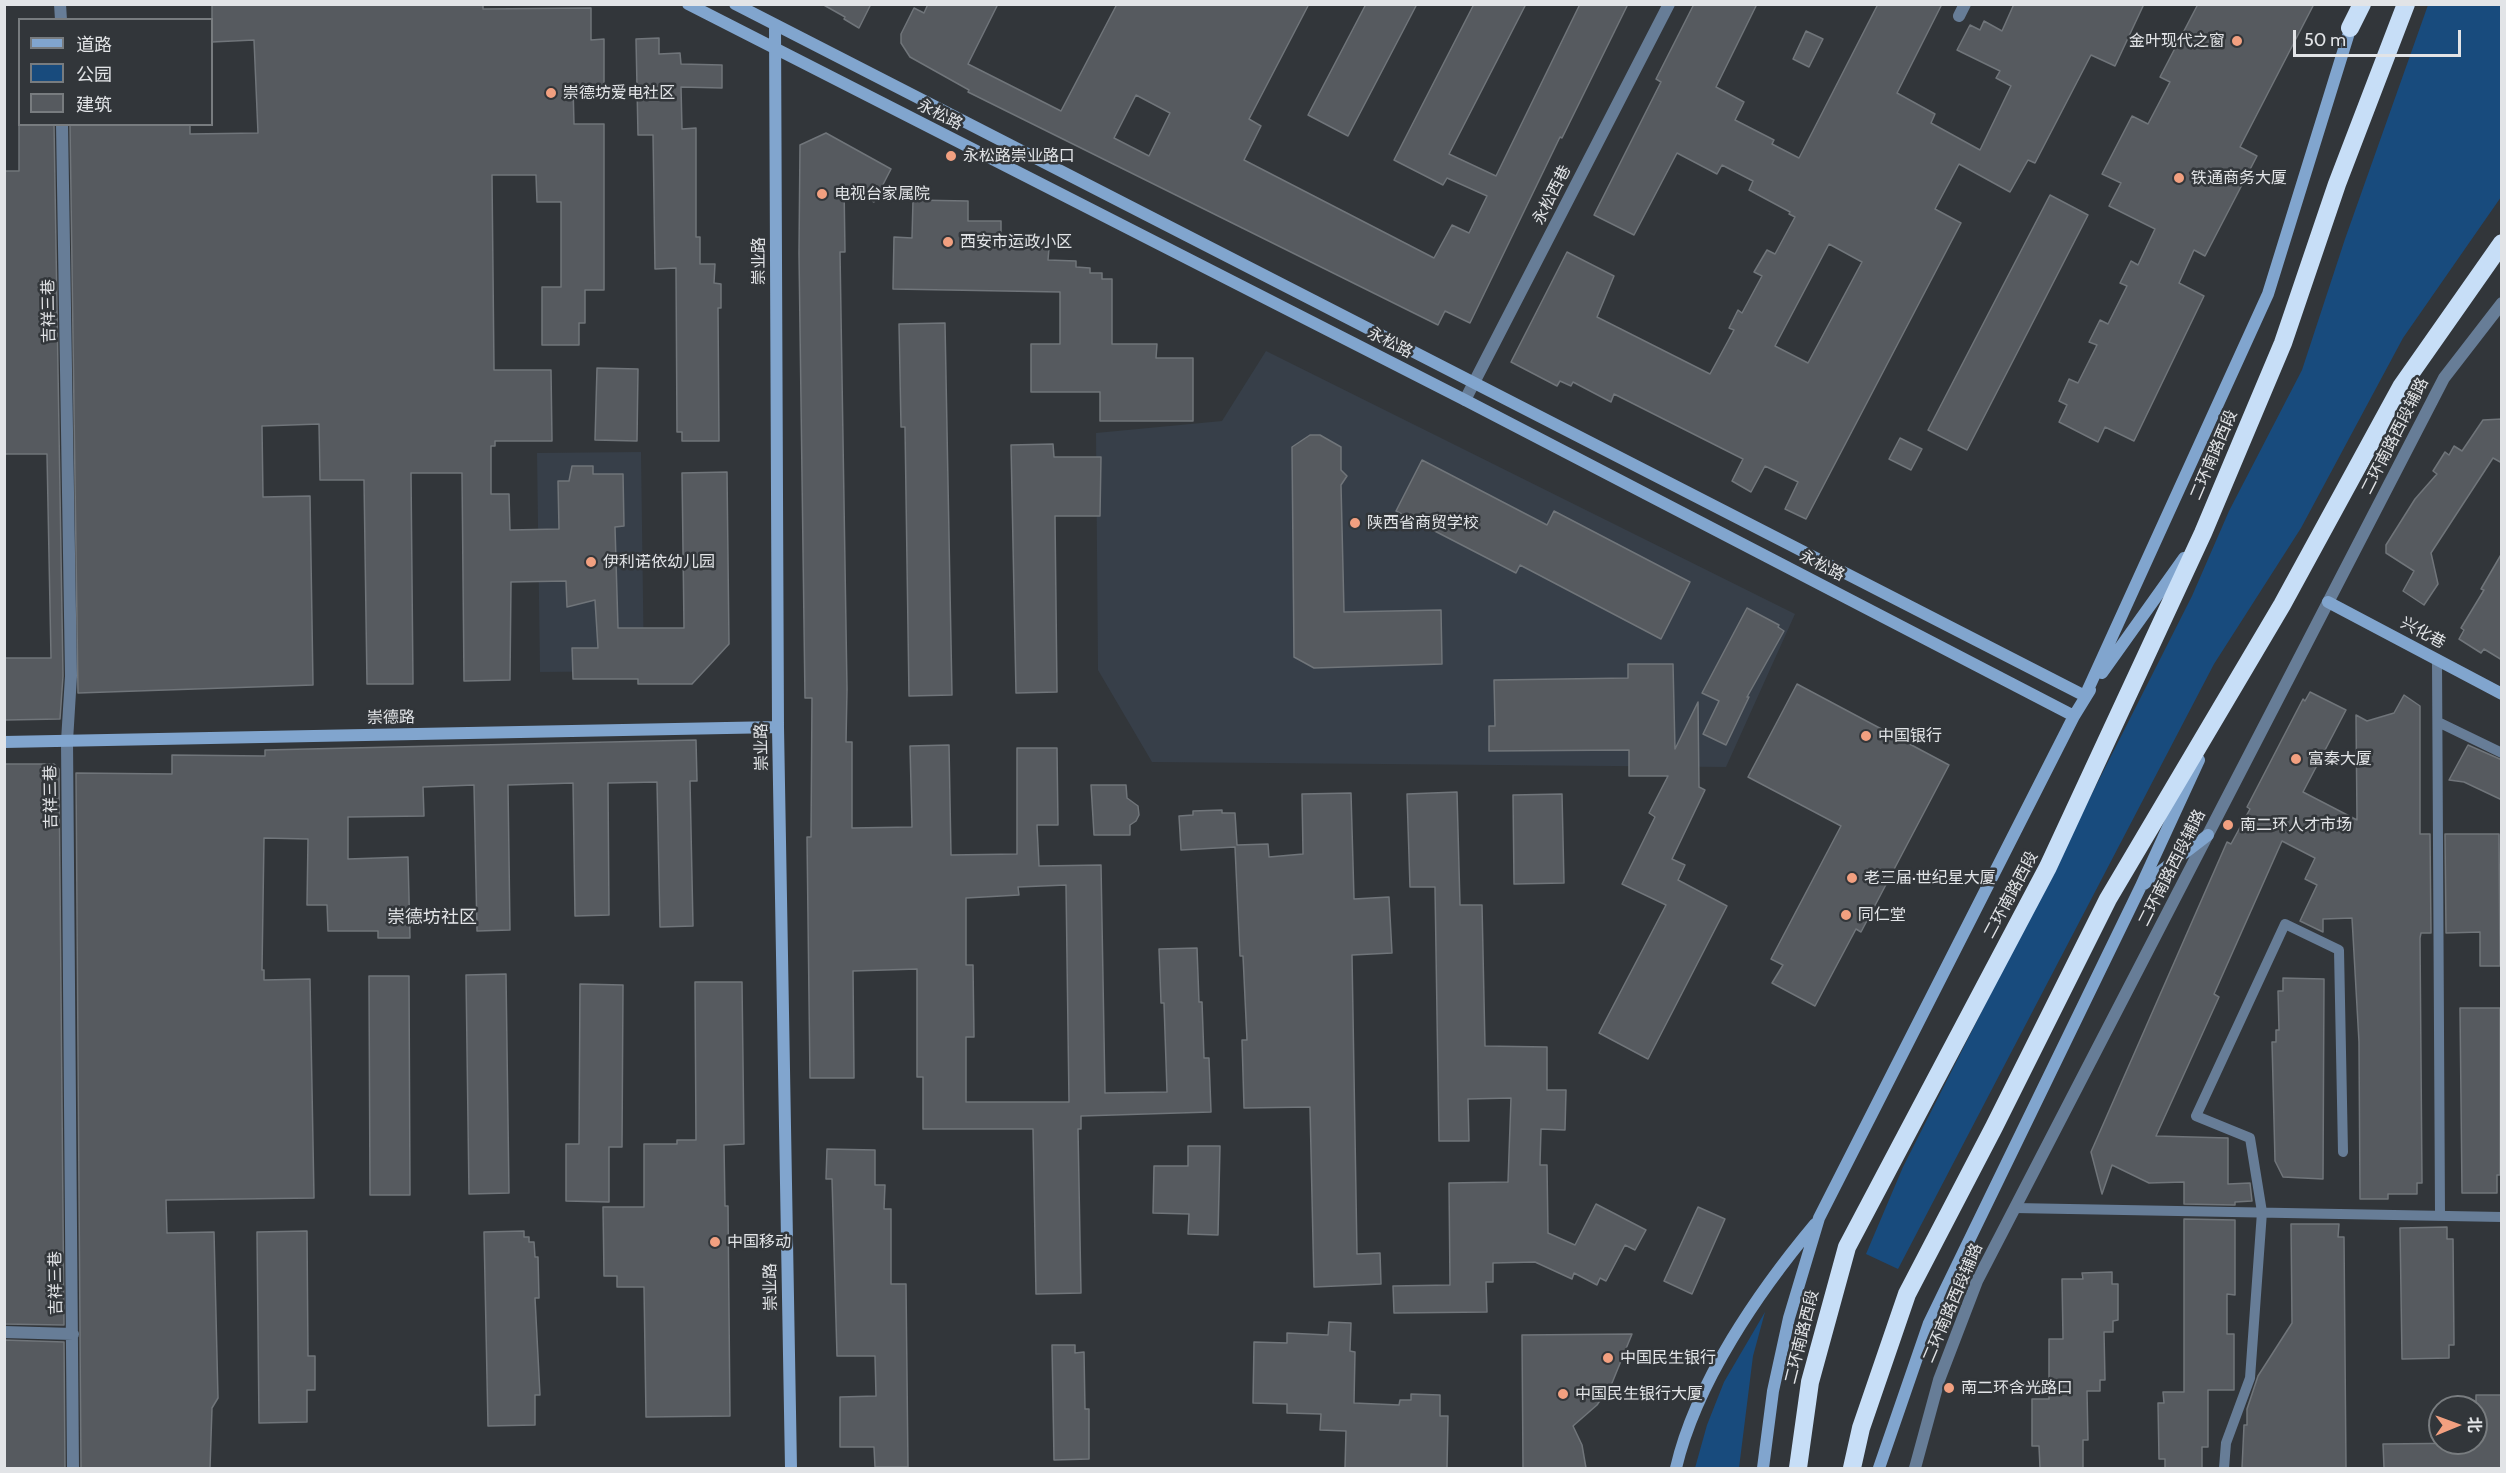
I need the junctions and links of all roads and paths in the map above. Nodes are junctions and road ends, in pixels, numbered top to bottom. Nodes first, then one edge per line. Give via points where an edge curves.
1 (688, 4) edge
2 (735, 4) edge
3 (1669, 4) edge
4 (2360, 4) edge
5 (2406, 4) edge
6 (776, 26) junction
7 (2350, 28) joint
8 (775, 49) junction
9 (62, 126) edge
10 (2502, 243) edge
11 (2502, 249) edge
12 (2502, 255) edge
13 (2482, 271) junction
14 (2502, 303) edge
15 (1474, 384) junction
16 (1465, 400) junction
17 (2203, 533) junction
18 (2328, 602) junction
19 (2437, 660) junction
20 (2502, 694) edge
21 (2085, 696) junction
22 (2229, 696) junction
23 (2074, 716) junction
24 (2438, 722) junction
25 (778, 727) junction
26 (67, 741) junction
27 (4, 742) edge
28 (2502, 753) edge
29 (2208, 835) junction
30 (2141, 886) junction
31 (2343, 1152) dead end
32 (2015, 1208) junction
33 (2262, 1212) junction
34 (2440, 1215) junction
35 (2502, 1216) edge
36 (1819, 1218) junction
37 (4, 1332) edge
38 (73, 1334) junction
39 (73, 1468) edge
40 (790, 1468) edge
41 (1676, 1468) edge
42 (1763, 1468) edge
43 (1798, 1468) edge
44 (1852, 1468) edge
45 (1879, 1468) edge
46 (1915, 1468) edge
47 (2224, 1468) edge

1 - 8 street, 永松路
2 - 6 street, 永松路
3 - 15 street, 永松西巷
4 - 7 highway
5 - 17 highway, 二环南路西段 via 2337,184 2283,343
6 - 8 street, 崇业路
6 - 15 street, 永松路
7 - 21 street via 2268,294
8 - 16 street, 永松路
8 - 25 street, 崇业路
9 - 26 street, 吉祥三巷 via 71,676
10 - 13 highway
11 - 13 highway
12 - 13 highway
13 - 22 highway via 2401,387
14 - 18 street, 二环南路西段辅路 via 2444,378
15 - 16 street, 永松西巷
15 - 21 street, 永松路
16 - 23 street, 永松路
17 - 21 street
17 - 43 highway, 二环南路西段 via 2048,867 1847,1247 1810,1382
18 - 19 street, 兴化巷
18 - 29 street, 二环南路西段辅路
19 - 20 street, 兴化巷
19 - 24 lane
21 - 23 street
22 - 30 street
22 - 44 highway via 2108,899 1907,1294 1861,1428
23 - 36 street
24 - 28 lane
24 - 34 lane
25 - 26 street, 崇德路
25 - 40 street, 崇业路
26 - 27 street, 崇德路
26 - 38 street, 吉祥三巷
29 - 30 street
29 - 32 street, 二环南路西段辅路
30 - 45 street via 1929,1323
31 - 33 lane via 2339,950 2285,924 2196,1116 2250,1138
32 - 33 lane
32 - 46 street, 二环南路西段辅路 via 1977,1281 1939,1380
33 - 34 lane
33 - 47 lane via 2250,1378 2226,1443
34 - 35 lane
36 - 41 street via 1779,1267 1713,1373 1682,1443
36 - 42 street via 1789,1318 1773,1391
37 - 38 street
38 - 39 street, 吉祥三巷

